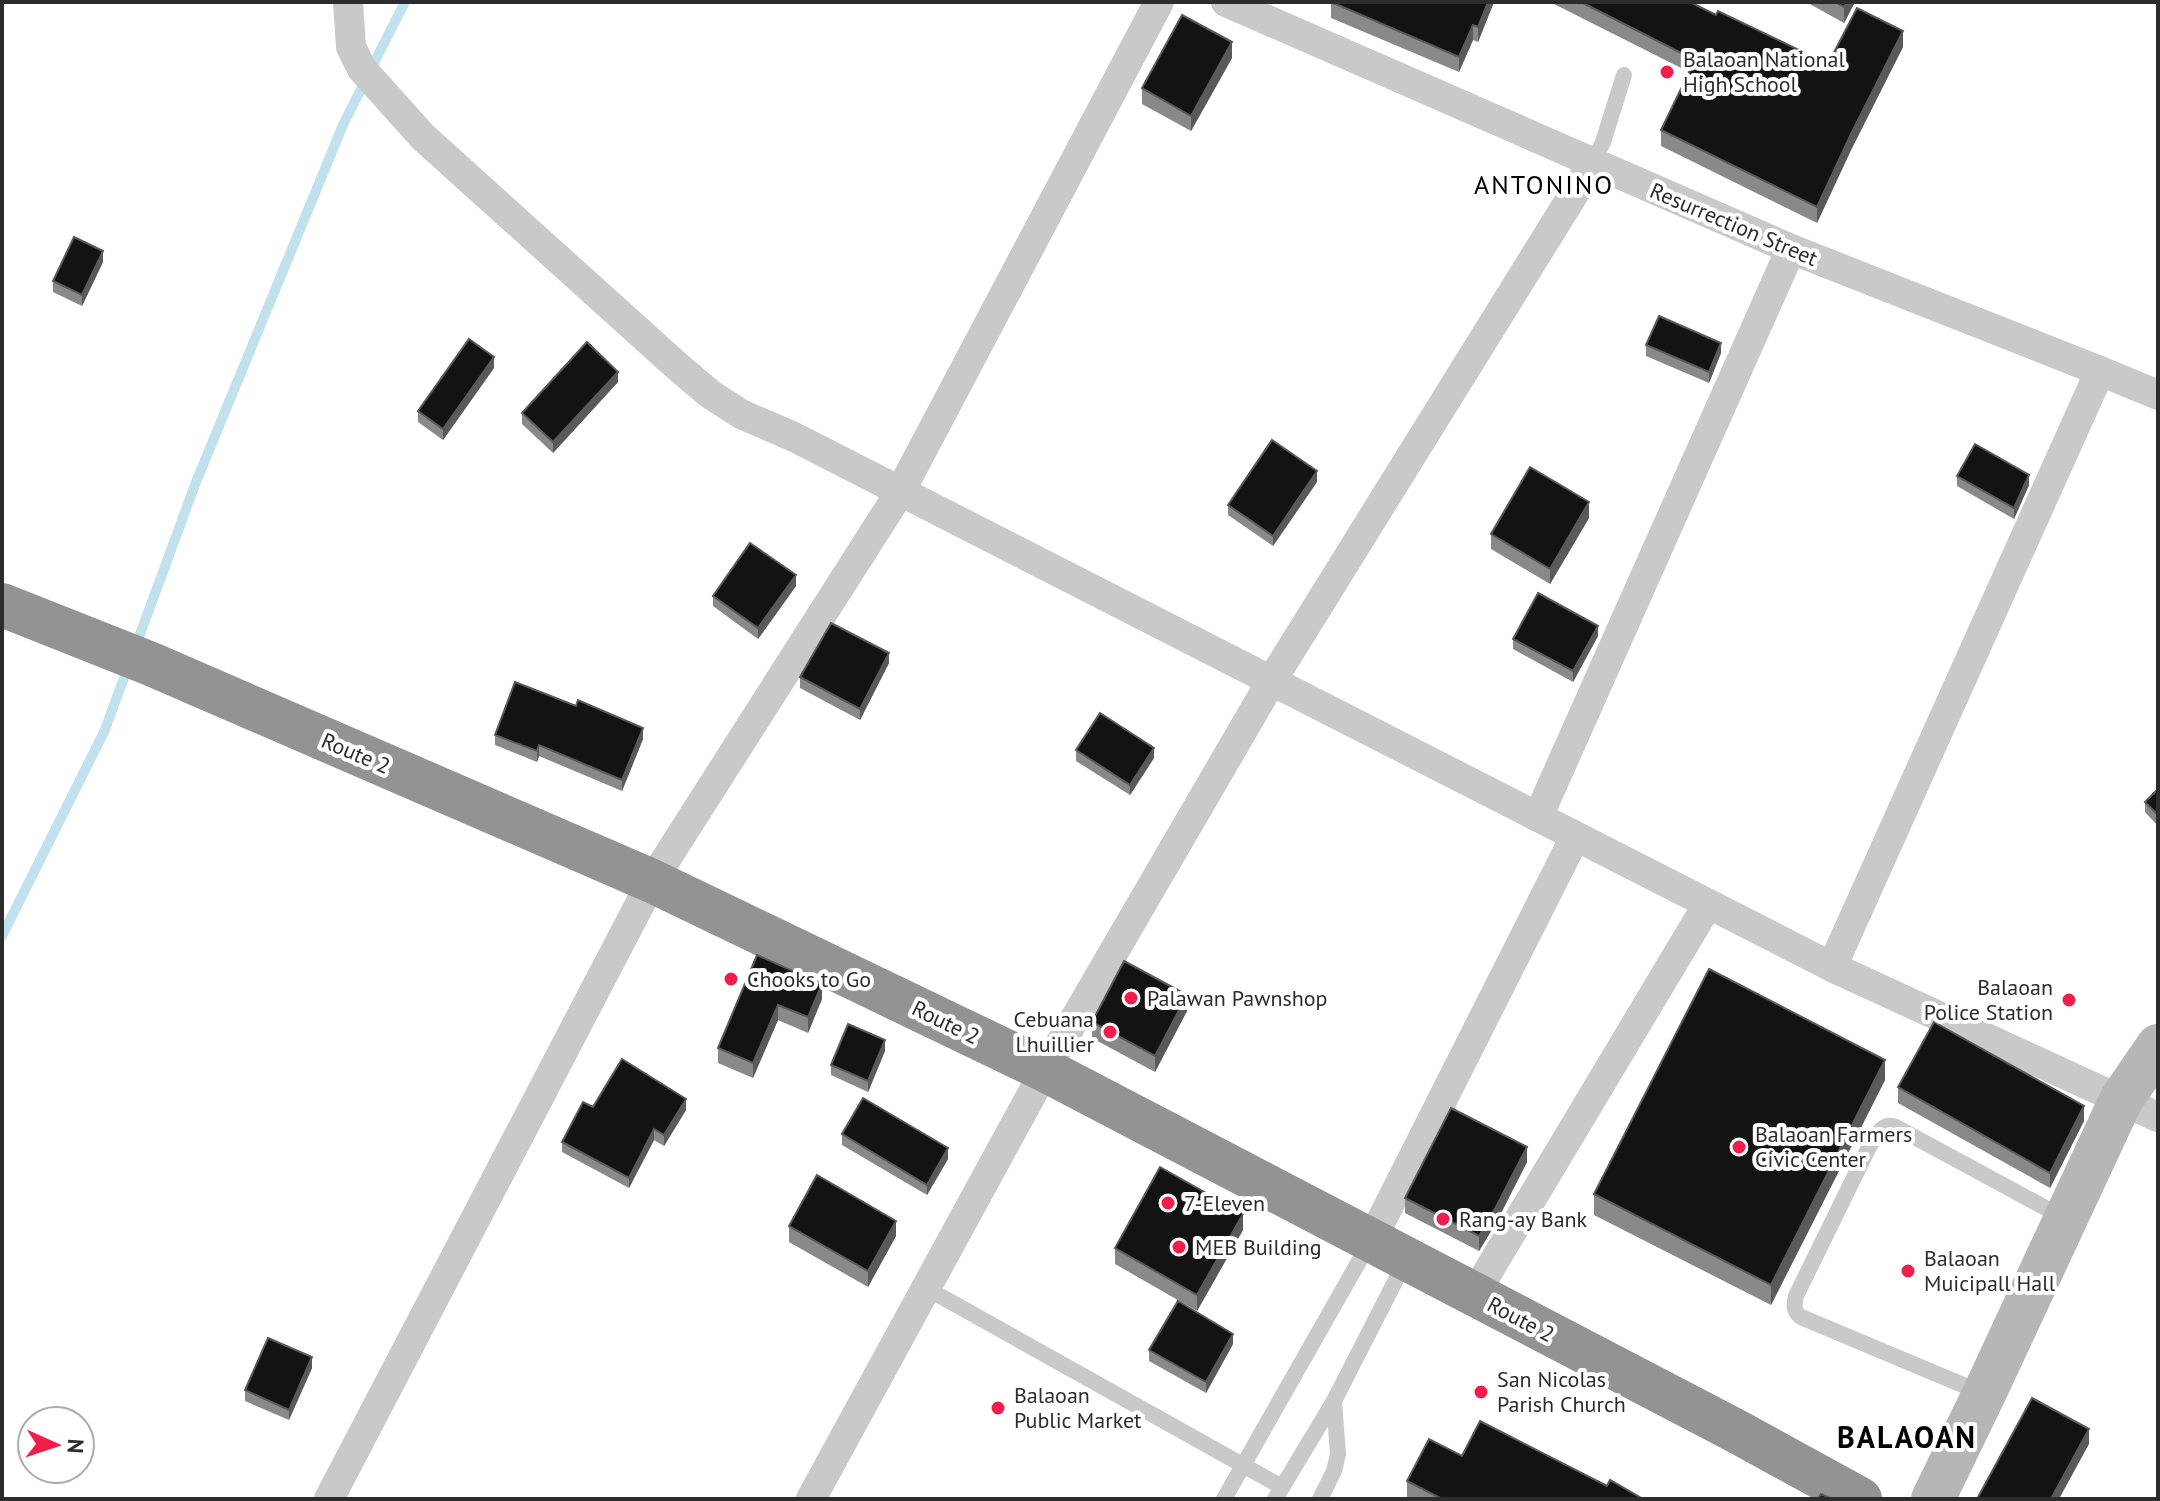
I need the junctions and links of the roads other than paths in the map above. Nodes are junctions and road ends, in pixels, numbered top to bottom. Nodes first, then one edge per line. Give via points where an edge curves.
1 (348, 2) edge
2 (1159, 2) edge
3 (1226, 2) edge
4 (1624, 75) dead end
5 (1593, 163) junction
6 (1791, 249) junction
7 (2100, 371) junction
8 (2158, 395) edge
9 (900, 492) junction
10 (2, 605) edge
11 (1272, 680) junction
12 (1538, 817) junction
13 (1575, 837) junction
14 (652, 881) junction
15 (1708, 904) junction
16 (1832, 967) junction
17 (2158, 1046) edge
18 (1045, 1070) junction
19 (2140, 1108) edge
20 (2066, 1219) junction
21 (1389, 1250) junction
22 (926, 1288) junction
23 (1474, 1295) junction
24 (1984, 1394) junction
25 (1334, 1401) junction
26 (1242, 1466) junction
27 (1279, 1493) edge
28 (329, 1499) edge
29 (811, 1499) edge
30 (1224, 1499) edge
31 (1320, 1499) edge
32 (1860, 1499) edge
33 (1933, 1499) edge

1 - 9 street via 351,47 362,69 423,137 665,356 741,414
2 - 9 street
3 - 5 street, Resurrection Street
4 - 5 lane
5 - 6 street, Resurrection Street
5 - 11 street
6 - 7 street, Resurrection Street
6 - 12 street
7 - 8 street, Resurrection Street
7 - 16 street
9 - 11 street
9 - 14 street
10 - 14 highway, Route 2
11 - 12 street
11 - 18 street
12 - 13 street
13 - 15 street
13 - 21 street
14 - 18 highway, Route 2
14 - 28 street
15 - 16 street
15 - 23 street
16 - 19 street
17 - 19 main road
18 - 21 highway, Route 2
18 - 22 street
19 - 20 main road
20 - 24 main road
20 - 24 lane via 1885,1125 1796,1296 1794,1305 1801,1317
21 - 23 highway, Route 2
21 - 25 lane
21 - 26 lane
22 - 26 lane
22 - 29 street
23 - 32 highway, Route 2
24 - 33 main road
25 - 27 lane
25 - 31 lane via 1338,1454
26 - 27 lane
26 - 30 lane

